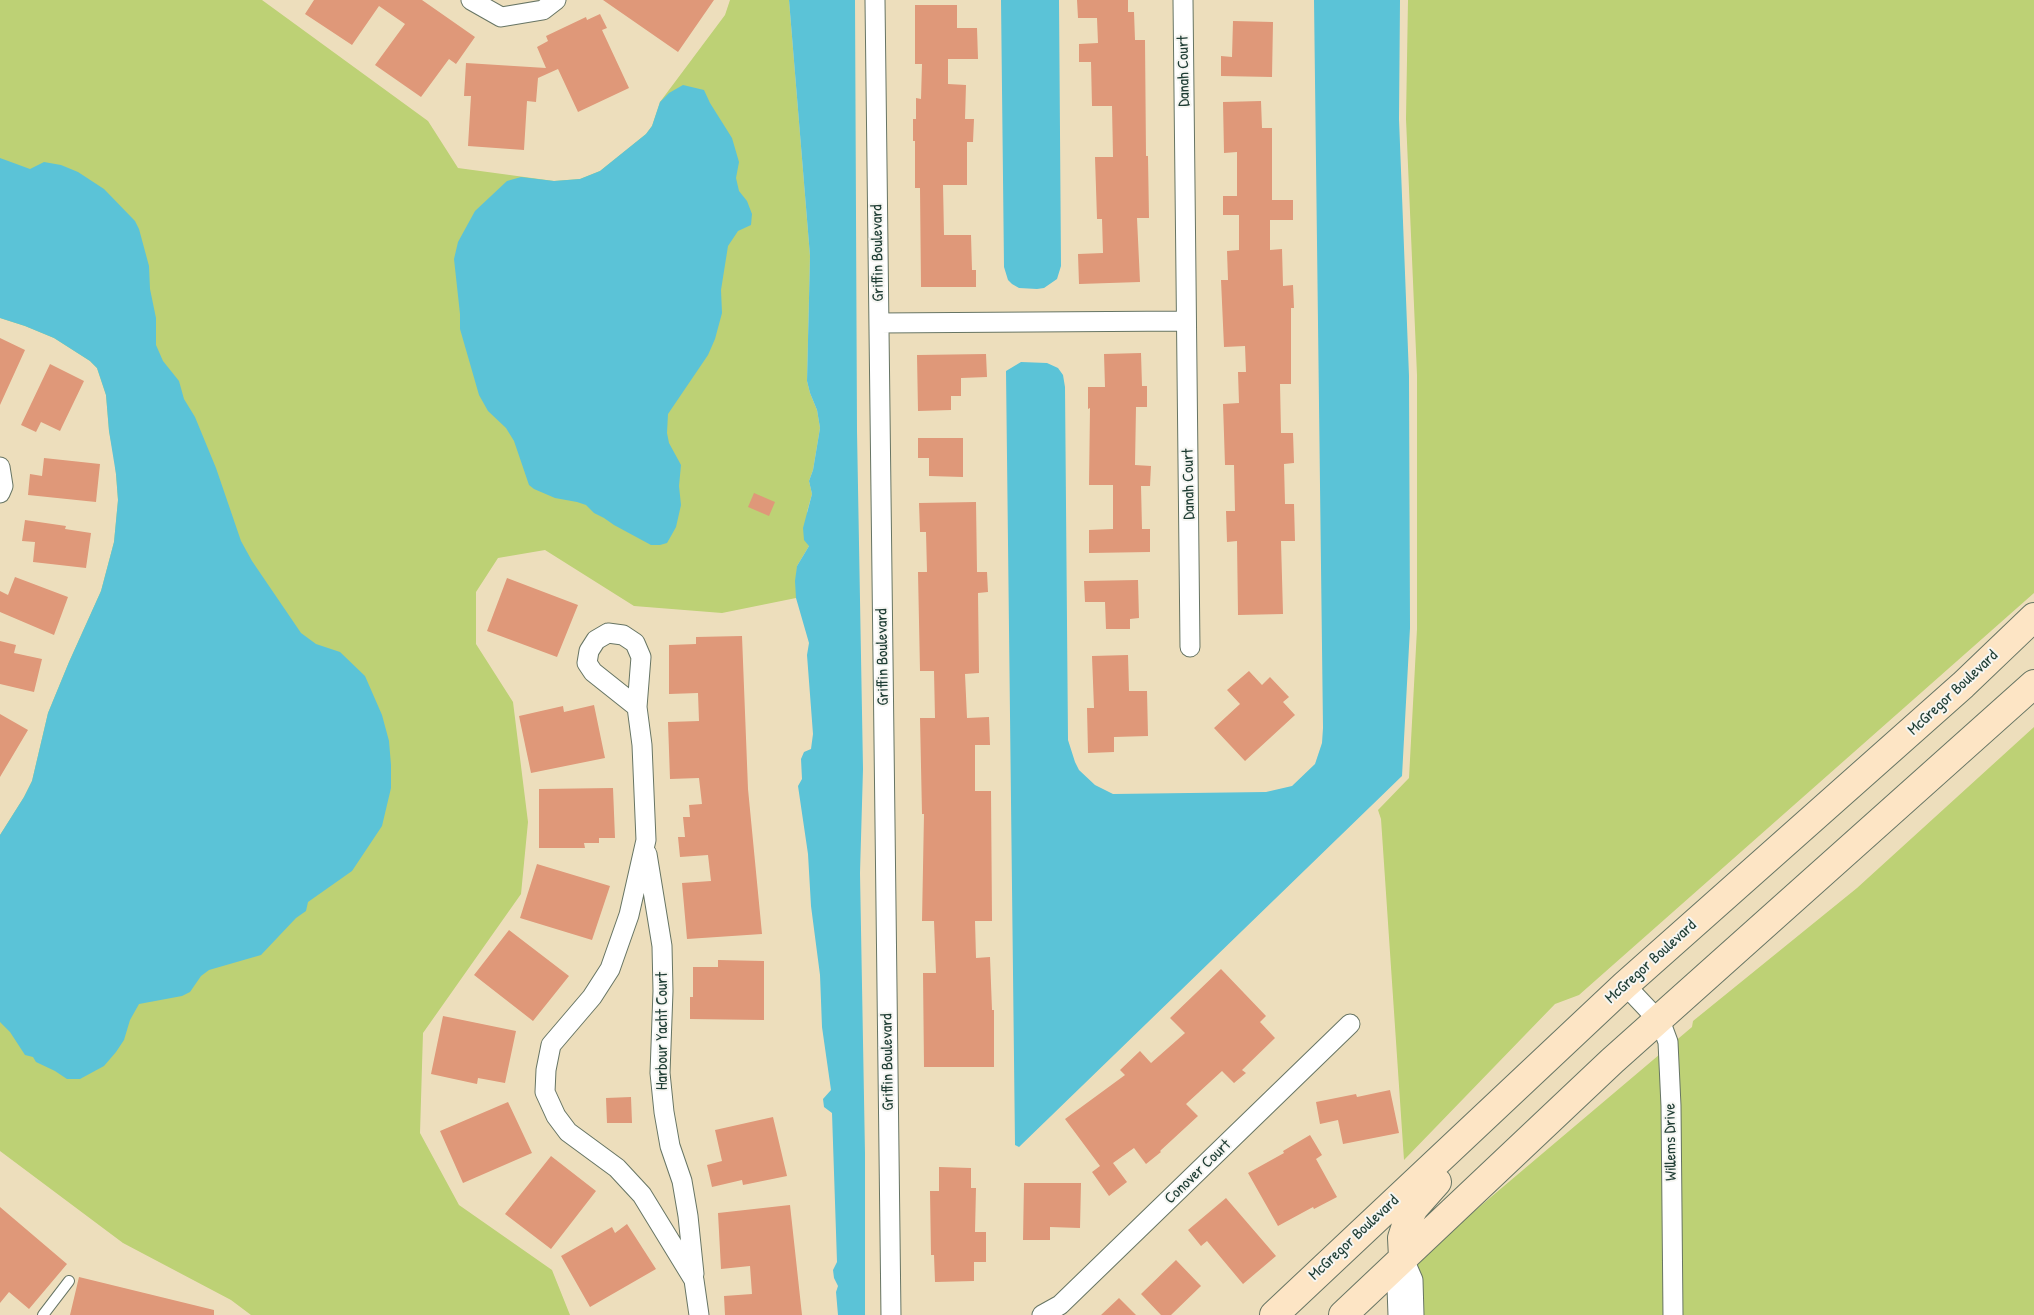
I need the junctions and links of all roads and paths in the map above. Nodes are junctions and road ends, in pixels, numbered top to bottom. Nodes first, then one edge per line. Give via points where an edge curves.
1 (470, 0) edge
2 (556, 0) edge
3 (875, 0) edge
4 (1183, 0) edge
5 (1186, 321) junction
6 (879, 322) junction
7 (0, 467) edge
8 (0, 493) edge
9 (2034, 617) edge
10 (1190, 647) dead end
11 (2034, 684) edge
12 (636, 707) dead end
13 (646, 840) junction
14 (1625, 984) junction
15 (1658, 1020) junction
16 (1350, 1024) dead end
17 (1528, 1076) junction
18 (1403, 1257) junction
19 (694, 1280) junction
20 (69, 1281) dead end
21 (43, 1315) edge
22 (699, 1315) edge
23 (891, 1315) edge
24 (1042, 1315) edge
25 (1274, 1315) edge
26 (1343, 1315) edge
27 (1398, 1315) edge
28 (1414, 1315) edge
29 (1673, 1315) edge

1 - 2 street via 501,17 543,10
3 - 6 street, Griffin Boulevard
4 - 5 street, Danah Court
5 - 6 street
5 - 10 street, Danah Court
6 - 23 street, Griffin Boulevard
7 - 8 street via 3,486
9 - 14 main road, McGregor Boulevard via 1964,685
11 - 15 main road
12 - 13 street, Harbour Yacht Court via 642,745
13 - 19 street, Harbour Yacht Court via 662,946 660,1073 664,1112 670,1146 682,1182
13 - 19 street, Harbour Yacht Court via 629,915 610,969 592,997 551,1045 545,1092 568,1132 617,1168 642,1195
14 - 15 street, Willems Drive
14 - 17 main road, McGregor Boulevard
15 - 18 main road
15 - 29 street, Willems Drive via 1668,1042 1670,1078
16 - 24 street, Conover Court via 1060,1305
17 - 18 main road via 1516,1102 1414,1208 1404,1228
17 - 25 main road, McGregor Boulevard
18 - 26 main road
18 - 27 street via 1397,1288
18 - 28 street via 1413,1280
19 - 22 street, Harbour Yacht Court
20 - 21 lane

